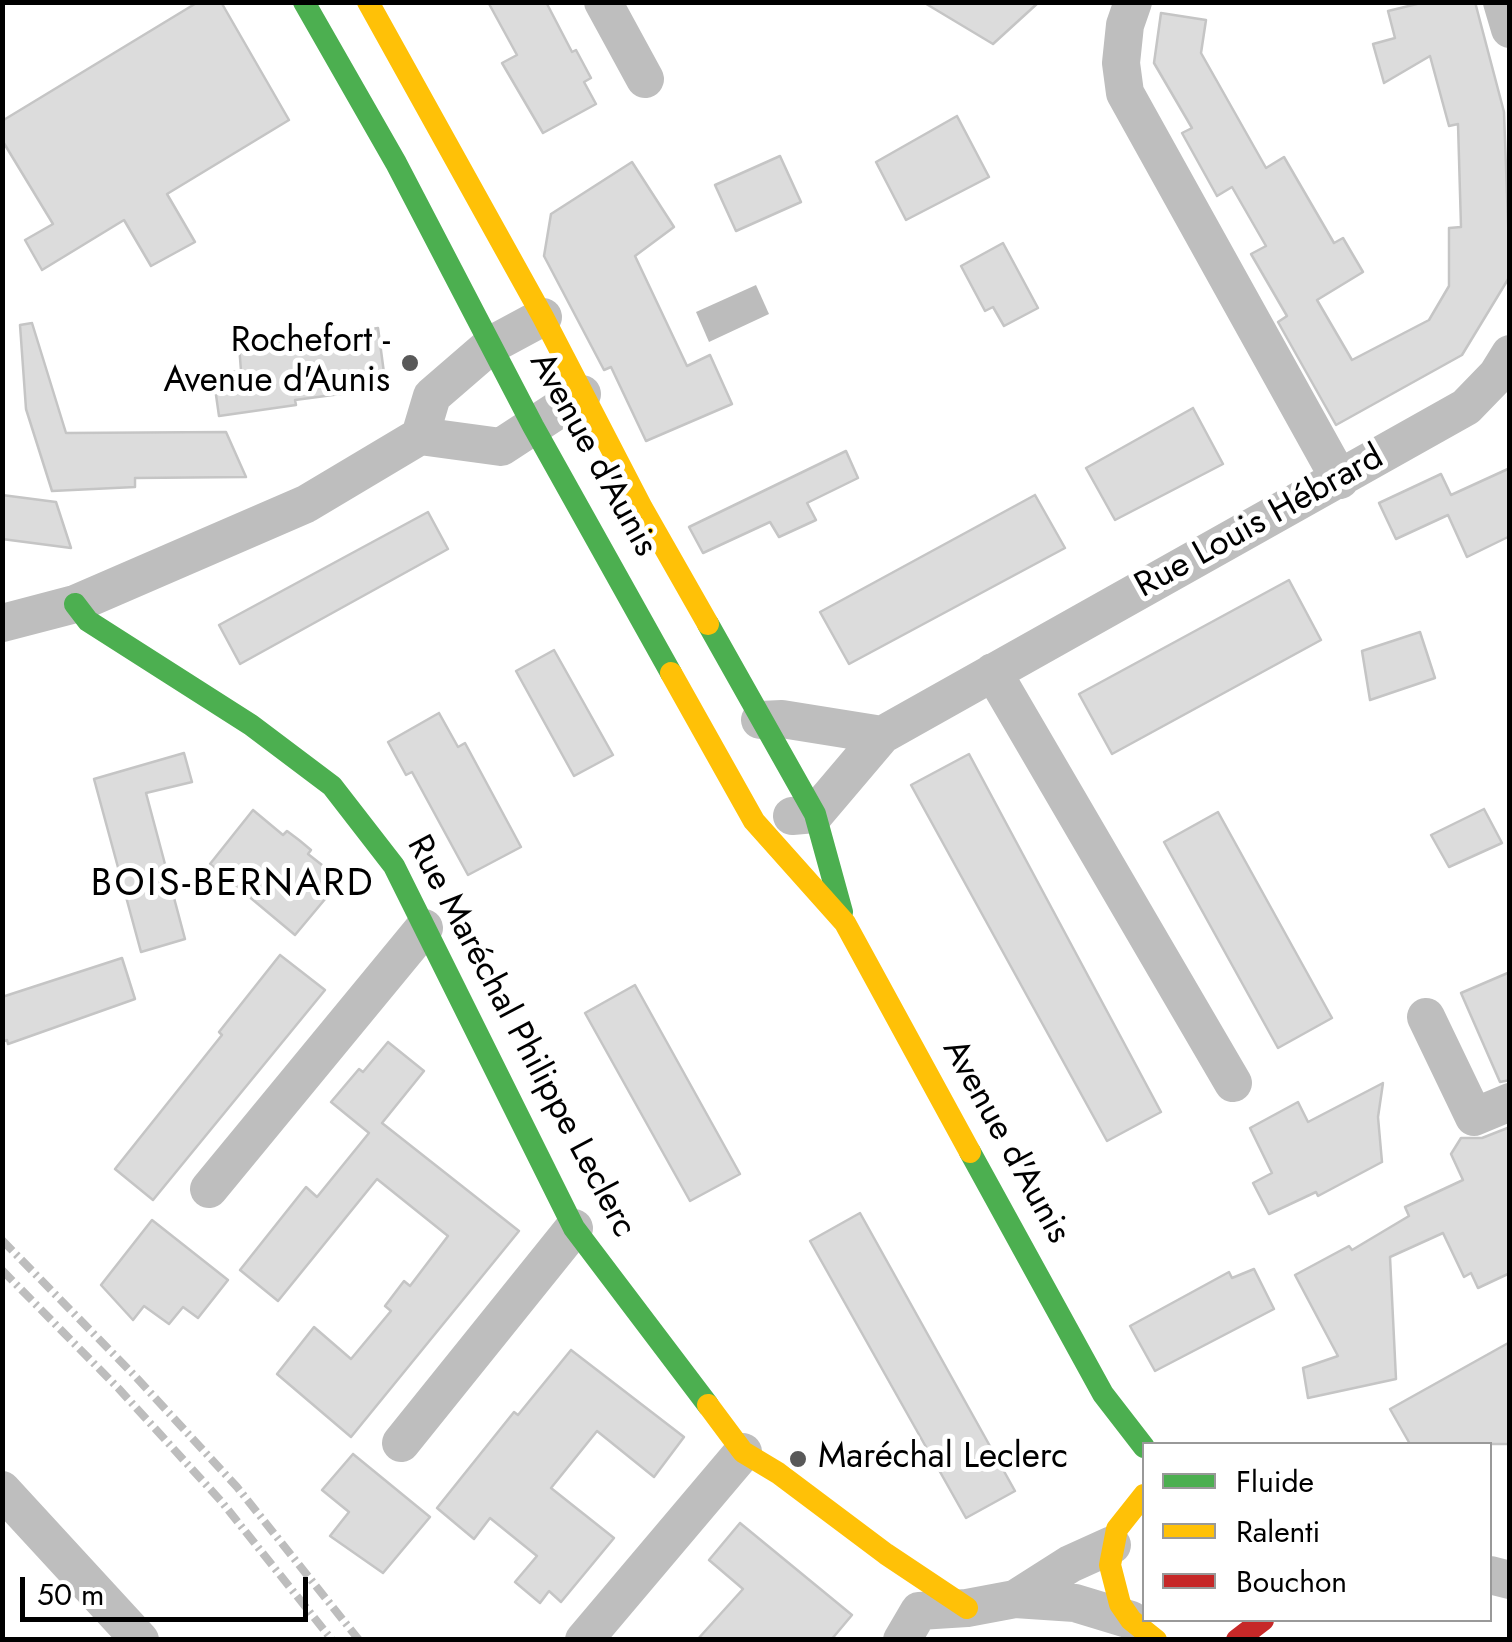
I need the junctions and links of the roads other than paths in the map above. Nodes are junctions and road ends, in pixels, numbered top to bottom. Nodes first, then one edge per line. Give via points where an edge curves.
1 (304, 2) edge
2 (368, 2) edge
3 (602, 2) edge
4 (1134, 2) edge
5 (1502, 2) edge
6 (1510, 29) edge
7 (645, 79) dead end
8 (543, 317) junction
9 (491, 345) junction
10 (1510, 354) edge
11 (582, 394) junction
12 (532, 426) junction
13 (420, 436) junction
14 (1340, 480) junction
15 (75, 604) junction
16 (2, 622) edge
17 (993, 672) junction
18 (760, 720) junction
19 (882, 735) junction
20 (815, 814) junction
21 (754, 821) junction
22 (845, 923) junction
23 (424, 928) junction
24 (1426, 1017) dead end
25 (1233, 1083) dead end
26 (1510, 1102) edge
27 (209, 1189) dead end
28 (574, 1228) junction
29 (1103, 1394) junction
30 (1110, 1437) dead end
31 (400, 1444) dead end
32 (1142, 1444) edge
33 (743, 1452) junction
34 (2, 1490) edge
35 (1126, 1512) edge
36 (1014, 1599) junction
37 (1260, 1622) edge
38 (967, 1624) edge
39 (1143, 1630) edge
40 (140, 1640) edge
41 (584, 1640) edge
42 (902, 1640) edge
43 (1237, 1640) edge

1 - 9 main road, Avenue d'Aunis
2 - 8 main road, Avenue d'Aunis
3 - 7 street
4 - 14 street via 1124,25 1124,93
5 - 6 street
8 - 9 street
8 - 11 main road, Avenue d'Aunis
9 - 12 main road, Avenue d'Aunis
9 - 13 street via 432,396
10 - 14 street, Rue Louis Hébrard via 1466,407
11 - 12 street
11 - 18 main road, Avenue d'Aunis
12 - 13 street via 501,447
12 - 21 main road, Avenue d'Aunis
13 - 15 street via 306,504
14 - 17 street, Rue Louis Hébrard
15 - 16 street
15 - 23 main road, Rue Maréchal Philippe Leclerc via 88,621 251,725 332,786 394,866
17 - 19 street, Rue Louis Hébrard
17 - 25 street
18 - 19 street
18 - 20 main road, Avenue d'Aunis
19 - 20 street
20 - 21 street
20 - 22 main road, Avenue d'Aunis
21 - 22 main road, Avenue d'Aunis
22 - 29 main road, Avenue d'Aunis
23 - 27 street
23 - 28 main road, Rue Maréchal Philippe Leclerc
24 - 26 street via 1474,1118
28 - 31 street
28 - 33 main road, Rue Maréchal Philippe Leclerc
29 - 30 main road, Avenue d'Aunis
29 - 32 main road, Avenue d'Aunis
33 - 38 main road, Rue Maréchal Philippe Leclerc via 886,1554
33 - 41 street
34 - 40 street
35 - 36 street via 1070,1564
35 - 39 main road via 1112,1585
36 - 38 street
36 - 39 street via 1075,1603
37 - 43 main road
38 - 42 street via 919,1611

